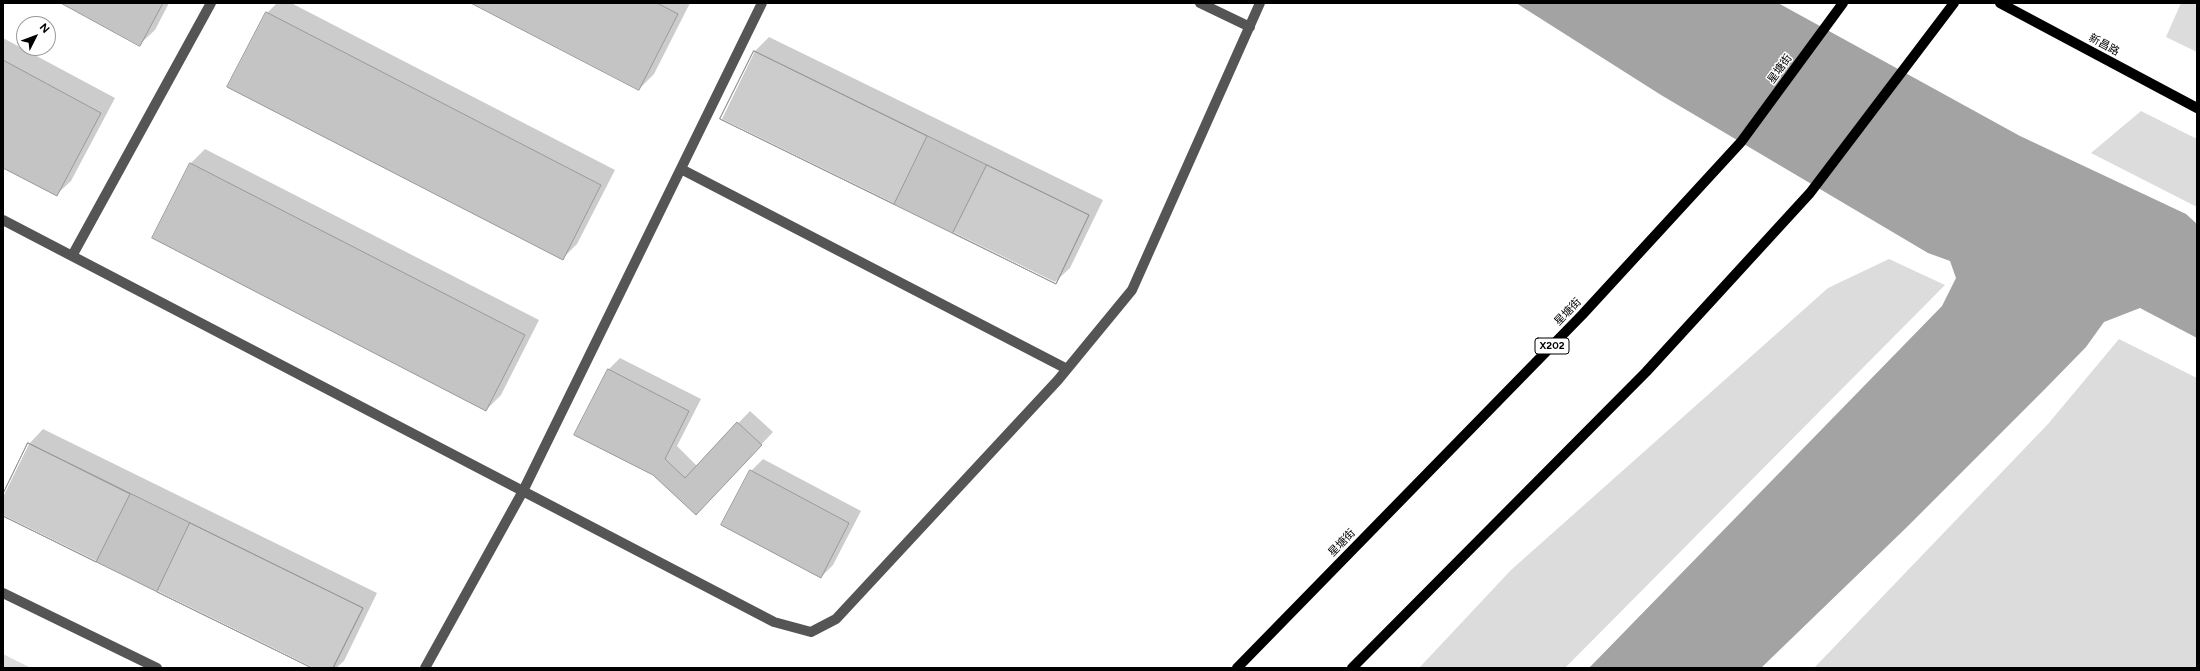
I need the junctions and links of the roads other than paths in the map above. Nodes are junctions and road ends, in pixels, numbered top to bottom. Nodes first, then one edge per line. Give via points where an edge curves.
1 (211, 3) edge
2 (762, 3) edge
3 (1200, 3) edge
4 (1260, 3) edge
5 (1843, 3) edge
6 (1954, 3) edge
7 (2000, 3) edge
8 (1250, 28) junction
9 (2197, 108) edge
10 (681, 169) junction
11 (3, 220) edge
12 (72, 256) junction
13 (1067, 369) junction
14 (523, 491) junction
15 (3, 593) edge
16 (157, 668) edge
17 (425, 668) edge
18 (1237, 668) edge
19 (1352, 668) edge

1 - 12 lane
2 - 10 lane
3 - 8 lane
4 - 8 lane
5 - 18 main road, 星塘街 / X202 via 1741,142 1582,314
6 - 19 main road via 1810,193 1646,372
7 - 9 main road, 新昌路
8 - 13 lane via 1132,290
10 - 13 lane
10 - 14 lane
11 - 12 lane
12 - 14 lane
13 - 14 lane via 836,619 810,632 774,622
14 - 17 lane
15 - 16 lane

